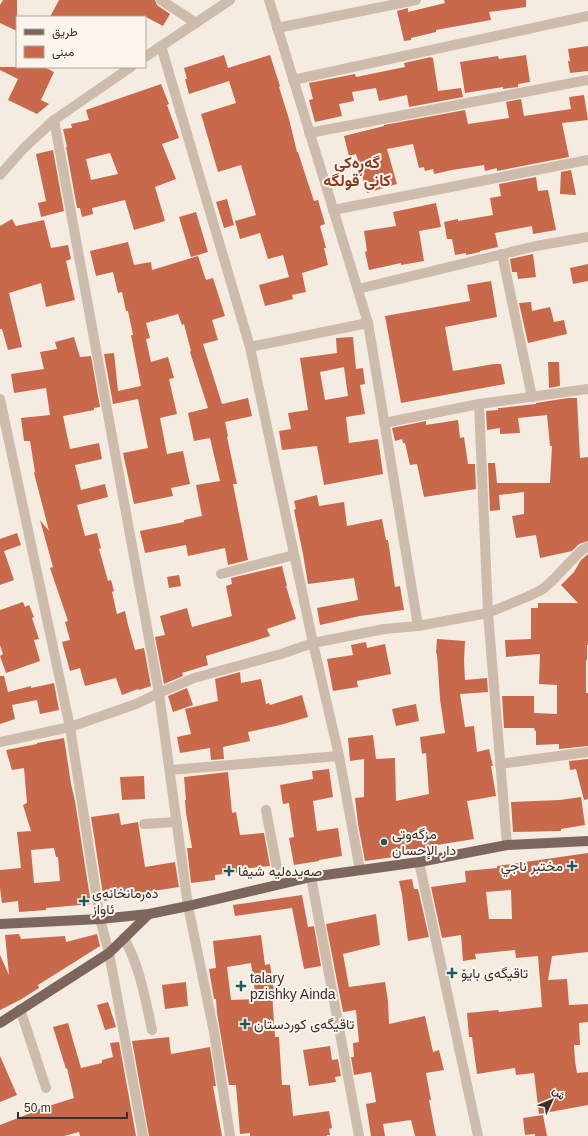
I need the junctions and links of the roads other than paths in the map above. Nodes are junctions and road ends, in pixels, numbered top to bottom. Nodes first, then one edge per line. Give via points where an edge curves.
1 (161, 0) edge
2 (230, 0) edge
3 (269, 0) edge
4 (416, 0) edge
5 (588, 16) edge
6 (196, 22) junction
7 (277, 28) junction
8 (161, 46) junction
9 (146, 56) edge
10 (130, 68) edge
11 (293, 80) junction
12 (588, 80) edge
13 (54, 120) junction
14 (309, 133) junction
15 (588, 160) edge
16 (0, 175) edge
17 (333, 210) junction
18 (588, 237) edge
19 (502, 254) junction
20 (358, 289) junction
21 (368, 323) junction
22 (250, 346) junction
23 (588, 390) edge
24 (532, 397) junction
25 (0, 399) edge
26 (479, 404) junction
27 (384, 423) junction
28 (588, 547) edge
29 (294, 555) junction
30 (221, 574) dead end
31 (488, 613) junction
32 (418, 626) junction
33 (313, 643) junction
34 (159, 693) junction
35 (70, 727) junction
36 (0, 742) edge
37 (588, 752) edge
38 (339, 756) junction
39 (500, 764) junction
40 (170, 770) junction
41 (266, 810) dead end
42 (177, 822) junction
43 (144, 824) dead end
44 (588, 841) edge
45 (507, 845) junction
46 (420, 862) junction
47 (360, 870) junction
48 (311, 876) junction
49 (280, 884) junction
50 (188, 906) junction
51 (149, 914) junction
52 (100, 919) junction
53 (0, 924) edge
54 (124, 938) junction
55 (108, 952) junction
56 (20, 1009) junction
57 (0, 1022) edge
58 (152, 1030) dead end
59 (46, 1088) dead end
60 (143, 1136) edge
61 (230, 1136) edge
62 (359, 1136) edge
63 (478, 1136) edge

1 - 6 street
2 - 6 street
3 - 7 street
4 - 7 street
5 - 11 street
6 - 8 street
7 - 11 street
8 - 9 street
8 - 22 street
10 - 13 street
11 - 14 street
12 - 14 street
13 - 16 street
13 - 34 street
14 - 17 street
15 - 17 street
17 - 20 street
18 - 19 street
19 - 20 street
19 - 24 street
20 - 21 street
21 - 22 street
21 - 27 street
22 - 29 street
23 - 24 street
24 - 26 street
25 - 35 street
26 - 27 street
26 - 31 street
27 - 32 street
28 - 31 street via 543,589
29 - 30 street
29 - 33 street
31 - 32 street
31 - 39 street
32 - 33 street via 384,629
33 - 34 street via 194,678
33 - 38 street
34 - 35 street via 136,704
34 - 40 street
35 - 36 street
35 - 52 street
37 - 39 street
38 - 40 street
38 - 47 street
39 - 45 street
40 - 42 street
41 - 49 street
42 - 43 street
42 - 50 street
44 - 45 main road
45 - 46 main road
46 - 47 main road
46 - 63 street
47 - 48 main road
48 - 49 main road
48 - 62 street
49 - 50 main road
50 - 51 main road
50 - 61 street via 214,1032
51 - 52 main road
51 - 54 main road
52 - 53 main road
52 - 55 street
54 - 55 main road
54 - 58 street via 141,978
55 - 56 main road
55 - 60 street
56 - 57 main road
56 - 59 street

